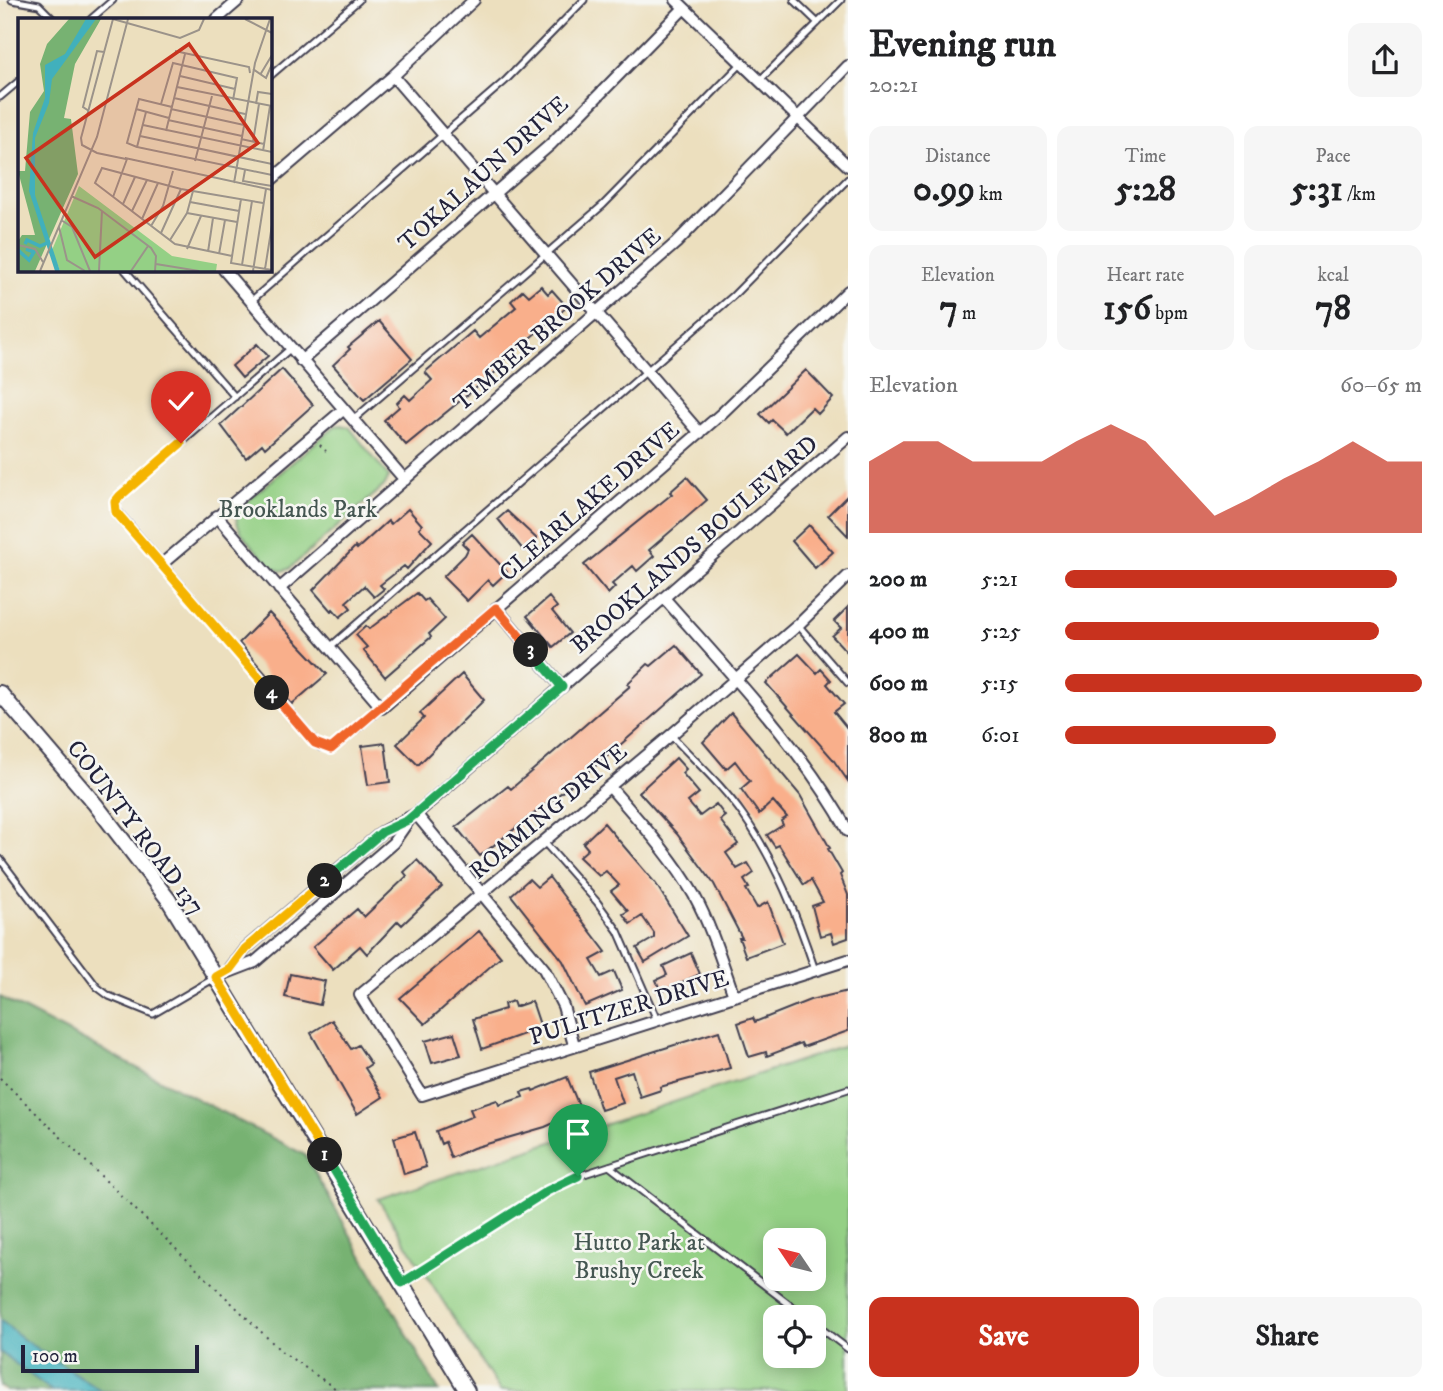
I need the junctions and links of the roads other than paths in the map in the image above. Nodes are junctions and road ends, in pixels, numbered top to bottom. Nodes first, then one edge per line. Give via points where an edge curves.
1 (12, 0) edge
2 (113, 0) edge
3 (239, 0) edge
4 (359, 0) edge
5 (474, 0) edge
6 (584, 0) edge
7 (794, 0) edge
8 (841, 0) edge
9 (680, 4) edge
10 (52, 18) edge
11 (92, 18) edge
12 (218, 18) edge
13 (818, 23) junction
14 (741, 64) junction
15 (848, 66) edge
16 (271, 75) edge
17 (393, 76) junction
18 (18, 81) edge
19 (759, 81) junction
20 (0, 97) edge
21 (798, 117) junction
22 (443, 134) junction
23 (848, 166) edge
24 (848, 179) edge
25 (271, 180) edge
26 (495, 194) junction
27 (547, 254) junction
28 (126, 271) edge
29 (225, 271) edge
30 (848, 291) edge
31 (251, 301) junction
32 (596, 314) junction
33 (291, 348) junction
34 (301, 361) junction
35 (648, 371) junction
36 (235, 397) junction
37 (344, 408) junction
38 (353, 420) junction
39 (700, 433) junction
40 (848, 437) edge
41 (405, 480) junction
42 (217, 516) junction
43 (162, 564) junction
44 (848, 576) edge
45 (279, 589) junction
46 (665, 598) junction
47 (496, 608) junction
48 (798, 625) junction
49 (330, 647) junction
50 (735, 679) junction
51 (848, 683) edge
52 (562, 687) junction
53 (0, 693) edge
54 (382, 708) junction
55 (671, 735) junction
56 (610, 787) junction
57 (412, 817) junction
58 (848, 831) edge
59 (544, 842) junction
60 (0, 859) edge
61 (482, 894) junction
62 (848, 960) edge
63 (230, 969) junction
64 (815, 970) junction
65 (216, 977) junction
66 (734, 996) junction
67 (657, 1020) junction
68 (574, 1045) junction
69 (848, 1089) edge
70 (422, 1096) joint
71 (608, 1166) junction
72 (402, 1283) junction
73 (790, 1305) edge
74 (826, 1332) edge
75 (848, 1349) edge
76 (467, 1391) edge

1 - 10 lane via 38,5
2 - 11 lane
3 - 12 street
4 - 16 lane
5 - 17 street
6 - 22 lane via 505,81
7 - 13 lane
8 - 13 lane
9 - 14 street
9 - 26 street, TOKALAUN DRIVE via 550,145
13 - 19 lane
14 - 19 street
14 - 27 lane via 603,205
15 - 21 street, TIMBER BROOK DRIVE
17 - 22 street
17 - 25 street
18 - 20 lane
19 - 21 street
21 - 23 street
21 - 32 street, TIMBER BROOK DRIVE via 676,243
22 - 26 street
22 - 31 lane
24 - 35 lane via 733,296
26 - 27 street
26 - 34 street, TOKALAUN DRIVE
27 - 32 street
27 - 38 lane
28 - 36 lane
29 - 31 street
30 - 39 street, CLEARLAKE DRIVE
31 - 33 street
32 - 35 street
32 - 41 street, TIMBER BROOK DRIVE
33 - 34 street
33 - 36 lane
34 - 37 street
35 - 39 street
35 - 49 lane
36 - 43 lane via 115,502 116,512
37 - 38 street
37 - 42 street
38 - 41 street
39 - 47 street, CLEARLAKE DRIVE
40 - 46 street, BROOKLANDS BOULEVARD
41 - 45 street, TIMBER BROOK DRIVE
42 - 43 street
42 - 45 street
43 - 54 lane via 320,747 334,747
44 - 48 street, ROAMING DRIVE
45 - 49 street
46 - 50 street
46 - 52 street, BROOKLANDS BOULEVARD
47 - 52 street
47 - 54 street, CLEARLAKE DRIVE
48 - 50 street, ROAMING DRIVE
48 - 51 lane
49 - 54 street
50 - 55 street, ROAMING DRIVE
50 - 58 street via 802,759
52 - 57 street, BROOKLANDS BOULEVARD
53 - 65 street, COUNTY ROAD 137 via 96,804 168,899
55 - 56 street, ROAMING DRIVE
55 - 64 lane via 742,814 800,925
56 - 59 street, ROAMING DRIVE
56 - 66 street via 669,856 694,896
57 - 61 street
57 - 63 street, BROOKLANDS BOULEVARD via 382,832 245,949
57 - 63 street, BROOKLANDS BOULEVARD via 393,843 255,962
59 - 61 street, ROAMING DRIVE
59 - 67 lane via 618,931
60 - 65 lane via 97,987 109,996 153,1014
61 - 68 street via 544,969 563,1006
61 - 70 street, ROAMING DRIVE via 360,995
62 - 64 street, PULITZER DRIVE
63 - 65 street, BROOKLANDS BOULEVARD
64 - 66 street, PULITZER DRIVE
65 - 72 street, COUNTY ROAD 137
66 - 67 street, PULITZER DRIVE
67 - 68 street, PULITZER DRIVE
68 - 70 street, PULITZER DRIVE
69 - 71 lane
71 - 72 lane via 547,1191
71 - 73 lane
72 - 76 street, COUNTY ROAD 137
74 - 75 lane

